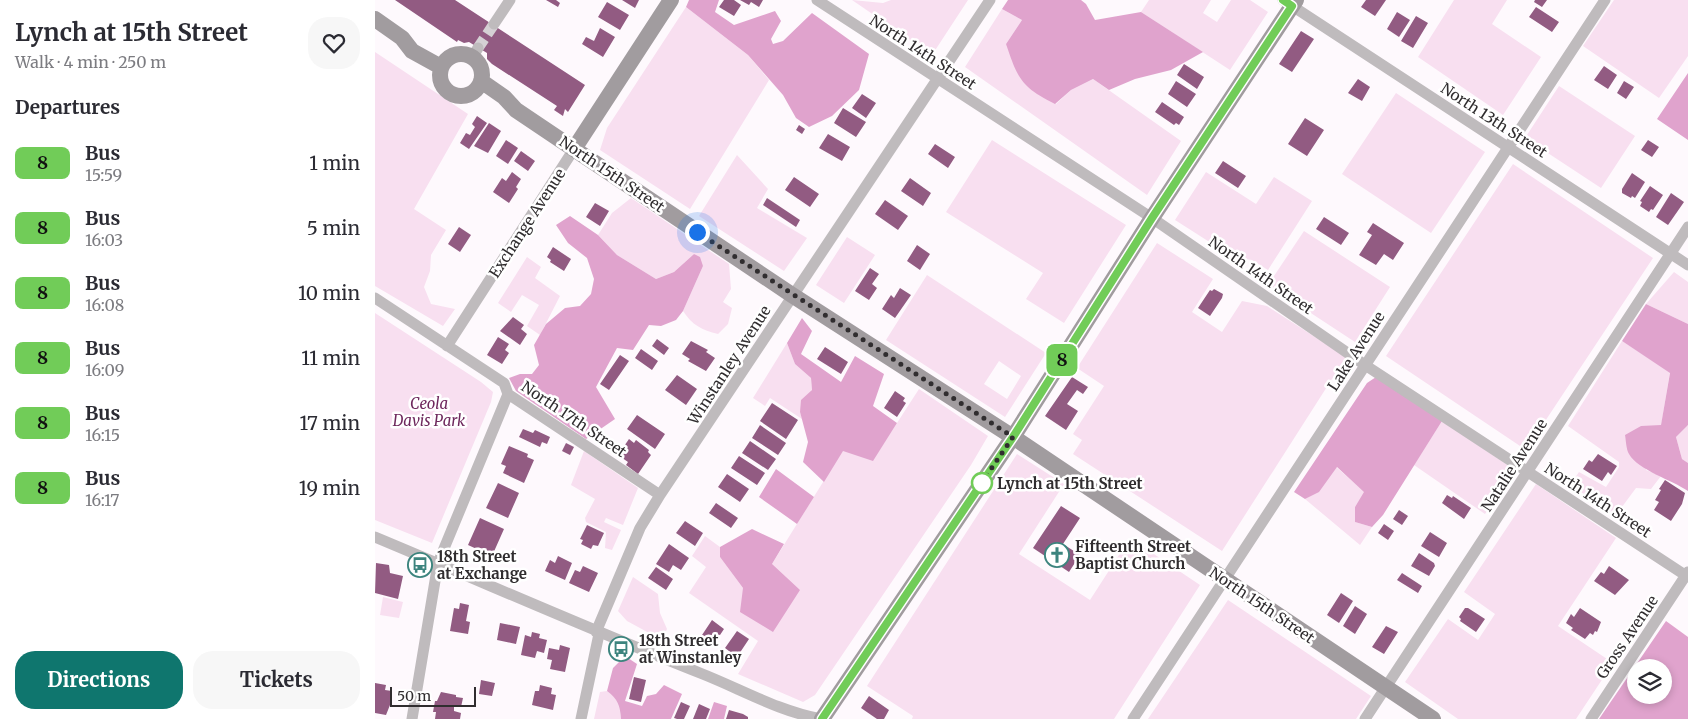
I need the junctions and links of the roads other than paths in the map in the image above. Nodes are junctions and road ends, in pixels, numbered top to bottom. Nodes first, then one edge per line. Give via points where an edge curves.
1 (510, 0) edge
2 (671, 0) edge
3 (817, 0) edge
4 (990, 0) edge
5 (1605, 0) edge
6 (1290, 2) edge
7 (375, 19) edge
8 (494, 24) tunnel mouth
9 (443, 63) junction
10 (938, 80) junction
11 (478, 86) junction
12 (1507, 146) junction
13 (574, 149) junction
14 (1152, 218) junction
15 (1688, 227) edge
16 (1671, 254) junction
17 (1688, 265) edge
18 (792, 295) junction
19 (375, 298) edge
20 (447, 346) junction
21 (1365, 365) junction
22 (508, 394) junction
23 (1013, 437) junction
24 (1528, 471) junction
25 (660, 495) junction
26 (375, 537) edge
27 (438, 563) junction
28 (1687, 575) edge
29 (1225, 581) junction
30 (597, 633) junction
31 (1386, 688) junction
32 (412, 719) edge
33 (581, 719) edge
34 (821, 719) edge
35 (1133, 719) edge
36 (1365, 719) edge
37 (1433, 719) edge
38 (1591, 719) edge

1 - 8 street
2 - 13 street, Exchange Avenue
3 - 10 street, North 14th Street
4 - 10 street, Winstanley Avenue
5 - 12 street, Lake Avenue
6 - 12 street, North 13th Street
6 - 14 street
7 - 9 street via 402,38 412,51
9 - 11 street via 439,78 450,94 462,96
9 - 11 street via 459,53 475,52 482,72
10 - 14 street, North 14th Street
10 - 18 street, Winstanley Avenue
11 - 13 street, North 15th Street via 502,106 516,110
12 - 16 street, North 13th Street
12 - 21 street, Lake Avenue
13 - 18 street, North 15th Street
13 - 20 street, Exchange Avenue
14 - 21 street, North 14th Street
14 - 23 street
15 - 16 street, Natalie Avenue
16 - 17 street, North 13th Street
16 - 24 street, Natalie Avenue
18 - 23 street, North 15th Street
18 - 25 street, Winstanley Avenue
19 - 20 street, North 17th Street
20 - 22 street, North 17th Street via 504,383
21 - 24 street, North 14th Street
21 - 29 street, Lake Avenue
22 - 25 street, North 17th Street
22 - 27 street
23 - 29 street, North 15th Street
23 - 34 street
24 - 28 street, North 14th Street
24 - 31 street, Natalie Avenue
25 - 30 street, Winstanley Avenue via 640,528
26 - 27 street
27 - 30 street
27 - 32 street
28 - 38 street, Gross Avenue
29 - 31 street, North 15th Street
29 - 35 street, Lake Avenue
30 - 33 street, Winstanley Avenue
30 - 34 street via 795,714
31 - 36 street, Natalie Avenue
31 - 37 street, North 15th Street

